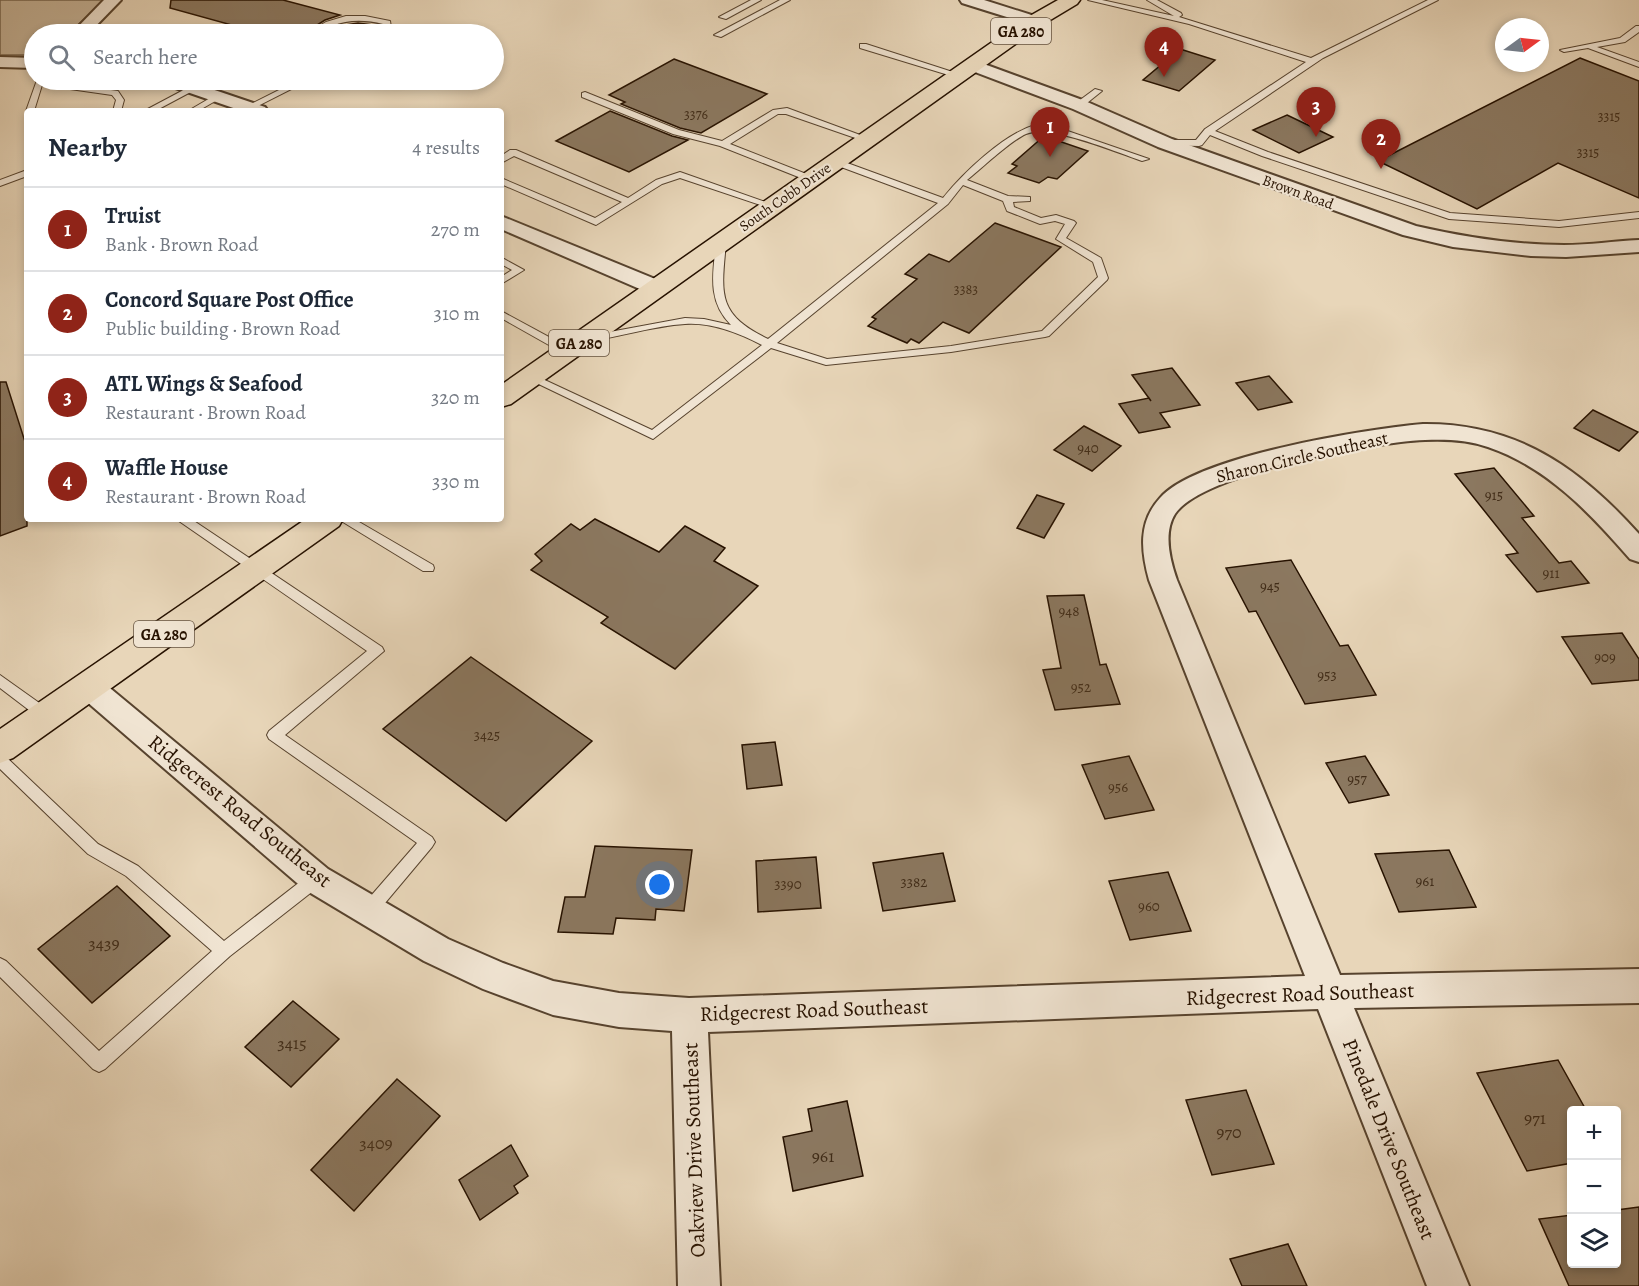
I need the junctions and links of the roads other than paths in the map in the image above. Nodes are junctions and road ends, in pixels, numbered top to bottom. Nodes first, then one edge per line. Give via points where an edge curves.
1 (113, 0) edge
2 (757, 0) edge
3 (786, 0) edge
4 (968, 0) edge
5 (1071, 0) edge
6 (1092, 0) edge
7 (1150, 0) edge
8 (1434, 0) edge
9 (723, 17) dead end
10 (1035, 21) junction
11 (1191, 22) junction
12 (89, 24) edge
13 (326, 24) edge
14 (387, 24) edge
15 (1639, 28) edge
16 (718, 35) dead end
17 (863, 46) dead end
18 (1591, 47) junction
19 (1564, 50) dead end
20 (1312, 61) junction
21 (0, 62) edge
22 (24, 63) edge
23 (1639, 65) edge
24 (966, 70) junction
25 (38, 90) edge
26 (97, 90) edge
27 (204, 90) edge
28 (287, 90) edge
29 (207, 91) junction
30 (1098, 91) dead end
31 (585, 95) dead end
32 (1079, 105) junction
33 (31, 108) edge
34 (118, 108) edge
35 (157, 108) edge
36 (194, 108) edge
37 (251, 108) edge
38 (256, 108) edge
39 (1208, 131) junction
40 (867, 139) junction
41 (1165, 143) junction
42 (723, 144) junction
43 (504, 158) edge
44 (1145, 159) dead end
45 (836, 162) junction
46 (24, 174) edge
47 (811, 179) junction
48 (961, 181) junction
49 (504, 182) edge
50 (0, 183) edge
51 (1007, 199) junction
52 (1027, 199) dead end
53 (628, 201) junction
54 (945, 202) junction
55 (772, 206) junction
56 (1639, 215) edge
57 (504, 223) edge
58 (1451, 228) junction
59 (721, 243) junction
60 (1637, 248) edge
61 (504, 262) dead end
62 (504, 279) edge
63 (657, 288) junction
64 (504, 315) edge
65 (743, 332) junction
66 (770, 344) junction
67 (575, 345) junction
68 (530, 378) junction
69 (504, 396) edge
70 (186, 522) edge
71 (324, 522) edge
72 (350, 522) edge
73 (1639, 552) edge
74 (428, 568) dead end
75 (256, 570) junction
76 (0, 680) edge
77 (89, 687) junction
78 (47, 716) junction
79 (0, 748) edge
80 (0, 760) edge
81 (316, 879) junction
82 (369, 910) junction
83 (224, 951) junction
84 (0, 966) edge
85 (1639, 986) edge
86 (1331, 992) junction
87 (689, 1015) junction
88 (699, 1286) edge
89 (1448, 1286) edge

1 - 12 street
2 - 9 lane
3 - 16 lane
4 - 10 street
5 - 10 main road, South Cobb Drive / GA 280
6 - 11 lane
7 - 11 lane
8 - 20 lane
10 - 24 main road, South Cobb Drive / GA 280
11 - 20 lane
13 - 14 lane via 364,17
15 - 18 lane via 1622,40
17 - 24 lane
18 - 19 lane
18 - 23 lane
20 - 39 lane
21 - 22 street
24 - 32 street, Brown Road
24 - 40 main road, South Cobb Drive / GA 280
25 - 33 lane
26 - 34 lane via 116,93 120,100
27 - 29 street
28 - 38 lane
29 - 35 lane
29 - 36 lane
29 - 37 street
30 - 32 lane
31 - 42 lane via 676,132
32 - 41 street, Brown Road
39 - 41 lane via 1200,143
39 - 58 lane
40 - 42 lane via 787,111 776,112
40 - 45 main road, South Cobb Drive / GA 280
41 - 58 street, Brown Road via 1410,231
42 - 47 lane
43 - 53 lane via 513,152
44 - 48 lane via 1053,129 1035,128 1020,133
45 - 47 main road, South Cobb Drive / GA 280
45 - 54 lane
46 - 50 lane
47 - 55 main road, South Cobb Drive / GA 280
48 - 51 lane
48 - 54 lane
49 - 53 lane via 596,222
51 - 52 lane
51 - 66 lane via 1010,209 1040,221 1054,213 1071,223 1061,239 1096,260 1103,278 1045,334 826,362
53 - 55 lane via 659,182 680,175
54 - 66 lane
55 - 59 main road, South Cobb Drive / GA 280
56 - 58 lane via 1559,224
57 - 63 street
58 - 60 street, Brown Road via 1531,250
59 - 63 main road, South Cobb Drive / GA 280
59 - 65 lane via 717,298
61 - 62 lane via 519,270
63 - 67 main road, South Cobb Drive / GA 280
64 - 67 lane
65 - 66 lane
65 - 67 lane via 704,322 679,321
66 - 68 lane via 653,435
67 - 68 main road, South Cobb Drive / GA 280
68 - 69 main road, South Cobb Drive / GA 280
70 - 75 lane
71 - 75 main road, GA 280
72 - 74 lane
73 - 86 street, Sharon Circle Southeast via 1587,494 1535,457 1471,434 1449,432 1393,436 1227,471 1183,490 1163,510 1156,530 1156,557 1163,580
75 - 77 main road, GA 280
75 - 82 lane via 377,651 274,735 427,842
76 - 78 lane
77 - 78 main road, GA 280
77 - 81 street, Ridgecrest Road Southeast
78 - 79 main road, GA 280
80 - 83 lane via 93,849 132,871
81 - 82 street, Ridgecrest Road Southeast
81 - 83 lane
82 - 87 street, Ridgecrest Road Southeast via 435,950 553,998 619,1010
83 - 84 lane via 99,1063
85 - 86 street, Ridgecrest Road Southeast
86 - 87 street, Ridgecrest Road Southeast
86 - 89 street, Pinedale Drive Southeast
87 - 88 street, Oakview Drive Southeast

